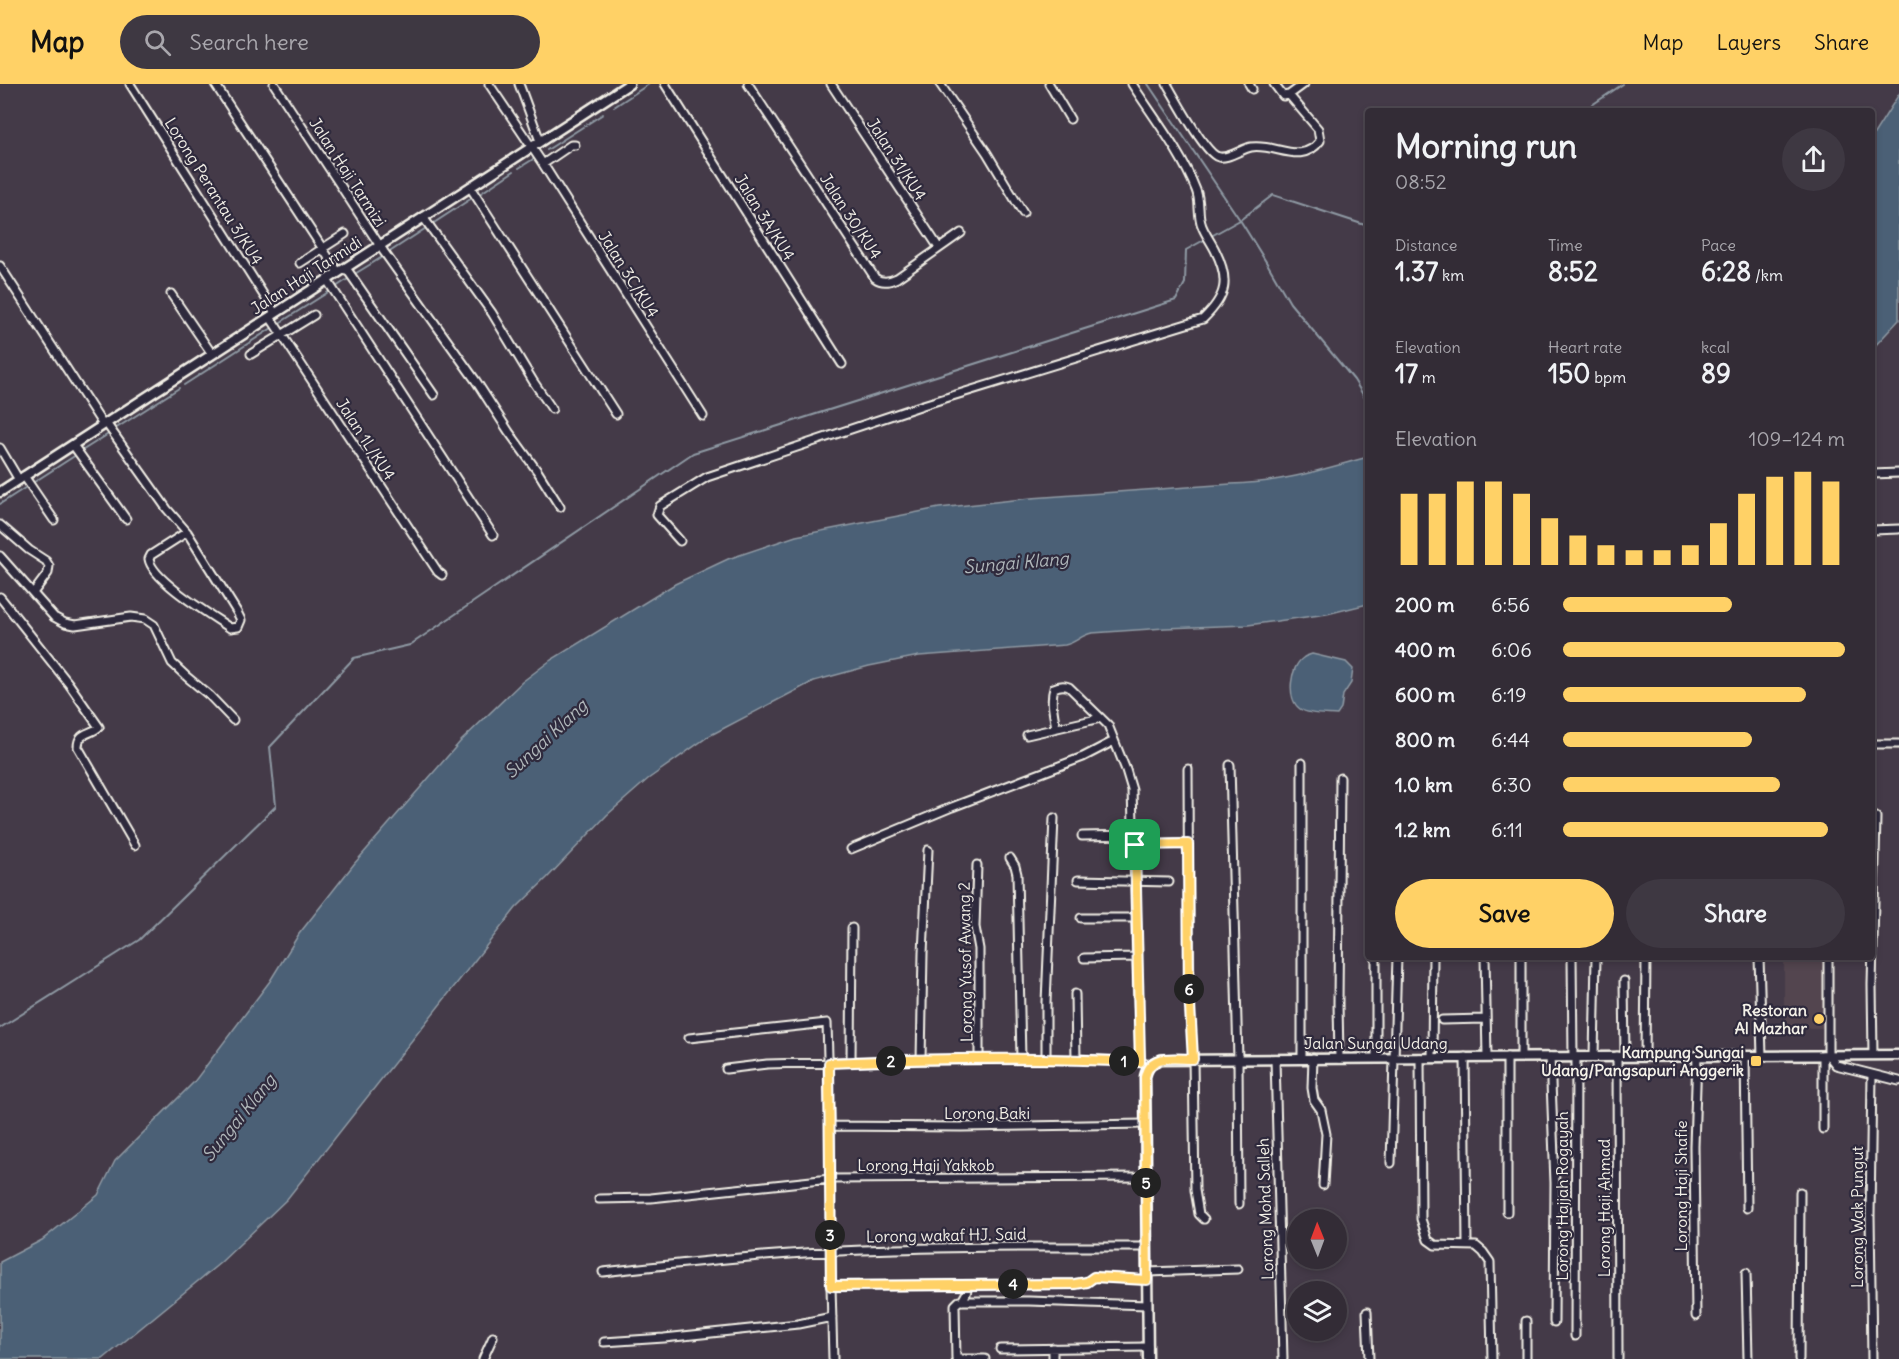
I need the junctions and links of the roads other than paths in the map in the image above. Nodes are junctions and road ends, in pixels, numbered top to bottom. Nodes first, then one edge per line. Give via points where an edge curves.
1 (130, 84) edge
2 (215, 84) edge
3 (274, 84) edge
4 (489, 84) edge
5 (519, 84) edge
6 (629, 84) edge
7 (665, 84) edge
8 (748, 84) edge
9 (831, 84) edge
10 (940, 84) edge
11 (1049, 84) edge
12 (1132, 84) edge
13 (1167, 84) edge
14 (1274, 84) edge
15 (1304, 84) edge
16 (1286, 95) junction
17 (1070, 119) dead end
18 (540, 141) junction
19 (575, 145) dead end
20 (531, 147) junction
21 (543, 164) junction
22 (470, 187) junction
23 (1023, 213) dead end
24 (425, 220) junction
25 (961, 232) dead end
26 (345, 234) dead end
27 (380, 245) junction
28 (939, 248) junction
29 (322, 249) junction
30 (300, 262) dead end
31 (0, 266) edge
32 (342, 270) junction
33 (327, 280) junction
34 (171, 294) dead end
35 (272, 315) junction
36 (314, 315) dead end
37 (281, 334) junction
38 (212, 354) junction
39 (251, 354) dead end
40 (842, 364) dead end
41 (434, 394) dead end
42 (552, 409) dead end
43 (616, 414) dead end
44 (703, 416) dead end
45 (106, 425) junction
46 (73, 445) junction
47 (0, 448) edge
48 (1899, 473) edge
49 (1875, 474) edge
50 (24, 479) junction
51 (0, 492) edge
52 (560, 507) dead end
53 (126, 519) dead end
54 (54, 520) dead end
55 (0, 525) edge
56 (1899, 529) edge
57 (1875, 530) edge
58 (187, 532) junction
59 (493, 535) dead end
60 (680, 541) dead end
61 (0, 555) edge
62 (442, 575) dead end
63 (33, 593) junction
64 (0, 597) edge
65 (1101, 718) junction
66 (233, 720) dead end
67 (1056, 728) junction
68 (1027, 735) dead end
69 (1875, 744) edge
70 (1899, 744) edge
71 (1116, 745) junction
72 (1302, 763) dead end
73 (1230, 765) dead end
74 (1188, 769) dead end
75 (1340, 777) dead end
76 (1054, 818) dead end
77 (1876, 818) dead end
78 (1135, 835) junction
79 (1082, 836) dead end
80 (1188, 844) junction
81 (135, 845) dead end
82 (1135, 845) junction
83 (850, 849) dead end
84 (928, 849) dead end
85 (1010, 858) dead end
86 (1875, 860) edge
87 (977, 865) dead end
88 (1078, 880) dead end
89 (1136, 882) junction
90 (1169, 882) dead end
91 (1081, 918) dead end
92 (1136, 918) junction
93 (852, 928) dead end
94 (1136, 957) junction
95 (1084, 958) dead end
96 (1376, 960) edge
97 (1397, 960) edge
98 (1433, 960) edge
99 (1485, 960) edge
100 (1521, 960) edge
101 (1572, 960) edge
102 (1596, 960) edge
103 (1646, 960) edge
104 (1759, 960) edge
105 (1828, 960) edge
106 (1873, 960) edge
107 (1624, 981) dead end
108 (1075, 994) dead end
109 (1485, 1019) junction
110 (1442, 1020) dead end
111 (689, 1038) dead end
112 (1825, 1055) junction
113 (1873, 1055) junction
114 (1899, 1055) edge
115 (1594, 1056) junction
116 (1621, 1056) junction
117 (1645, 1056) junction
118 (1697, 1056) junction
119 (1745, 1056) junction
120 (1762, 1056) junction
121 (1465, 1057) junction
122 (1507, 1057) junction
123 (1521, 1057) junction
124 (1550, 1057) junction
125 (1574, 1057) junction
126 (1302, 1058) junction
127 (1314, 1058) junction
128 (1376, 1058) junction
129 (1395, 1058) junction
130 (1420, 1058) junction
131 (1432, 1058) junction
132 (1486, 1058) junction
133 (979, 1059) junction
134 (1021, 1059) junction
135 (1046, 1059) junction
136 (1076, 1059) junction
137 (1193, 1059) junction
138 (1239, 1059) junction
139 (1275, 1059) junction
140 (1339, 1059) junction
141 (921, 1060) junction
142 (851, 1062) junction
143 (829, 1063) junction
144 (1145, 1064) junction
145 (726, 1069) dead end
146 (1872, 1075) junction
147 (1899, 1081) edge
148 (1145, 1125) junction
149 (830, 1126) junction
150 (1823, 1129) dead end
151 (1390, 1163) dead end
152 (1145, 1177) junction
153 (830, 1179) junction
154 (1323, 1185) dead end
155 (1800, 1192) dead end
156 (599, 1199) dead end
157 (1239, 1204) dead end
158 (1747, 1208) dead end
159 (1507, 1212) dead end
160 (1204, 1219) dead end
161 (1467, 1245) junction
162 (1146, 1247) junction
163 (830, 1252) junction
164 (1238, 1269) dead end
165 (603, 1272) dead end
166 (1746, 1273) dead end
167 (1147, 1276) junction
168 (968, 1285) junction
169 (831, 1286) junction
170 (962, 1301) junction
171 (1147, 1305) junction
172 (1367, 1312) dead end
173 (1696, 1316) dead end
174 (832, 1317) junction
175 (1526, 1321) dead end
176 (1554, 1322) dead end
177 (1575, 1336) dead end
178 (492, 1337) dead end
179 (604, 1342) dead end
180 (1148, 1347) junction
181 (1053, 1348) junction
182 (1000, 1349) dead end
183 (483, 1359) edge
184 (833, 1359) edge
185 (956, 1359) edge
186 (985, 1359) edge
187 (1053, 1359) edge
188 (1148, 1359) edge
189 (1283, 1359) edge
190 (1369, 1359) edge
191 (1492, 1359) edge
192 (1526, 1359) edge
193 (1618, 1359) edge
194 (1748, 1359) edge
195 (1799, 1359) edge
196 (1872, 1359) edge

1 - 35 street, Lorong Perantau 3/KU4
2 - 29 street
3 - 27 street, Jalan Haji Tarmizi
4 - 20 street, Jalan 3C/KU4
5 - 18 street
6 - 18 street, Jalan Haji Tarmidi
7 - 40 street, Jalan 3A/KU4
8 - 28 street, Jalan 30/KU4 via 874,278 891,281
9 - 28 street, Jalan 31/KU4
10 - 23 street
11 - 17 street
12 - 60 street via 1198,193 1198,217 1224,273 1222,297 1216,307 1203,319 923,405 707,477 657,511
13 - 16 street via 1205,145 1224,157 1251,147 1298,153 1314,149 1320,141 1318,129
14 - 16 street
15 - 16 street
18 - 20 street, Jalan Haji Tarmidi
19 - 21 street
20 - 21 street, Jalan 3C/KU4
20 - 22 street, Jalan Haji Tarmidi
21 - 44 street, Jalan 3C/KU4
22 - 24 street, Jalan Haji Tarmidi
22 - 43 street
24 - 27 street, Jalan Haji Tarmidi
24 - 42 street via 492,313
25 - 28 street, Jalan 30/KU4
26 - 29 street
27 - 32 street, Jalan Haji Tarmidi
27 - 52 street, Jalan Haji Tarmizi via 471,372
29 - 30 street
29 - 32 street
31 - 45 street
32 - 33 street, Jalan Haji Tarmidi
32 - 41 street
33 - 35 street, Jalan Haji Tarmidi
33 - 59 street
34 - 38 street
35 - 37 street, Jalan 1L/KU4
35 - 38 street, Jalan Haji Tarmidi
36 - 37 street
37 - 39 street
37 - 62 street, Jalan 1L/KU4
38 - 45 street, Jalan Haji Tarmidi
45 - 46 street, Jalan Haji Tarmidi
45 - 58 street
46 - 50 street, Jalan Haji Tarmidi
46 - 53 street
47 - 50 street
48 - 49 street
50 - 51 street, Jalan Haji Tarmidi
50 - 54 street
55 - 63 street via 49,566
56 - 57 street
58 - 58 street via 237,612 241,620 238,627 230,628 177,591 150,565 151,555
61 - 63 street
63 - 66 street via 65,624 145,619 154,625 172,663
64 - 81 street via 99,727 81,735 78,747
65 - 67 street
65 - 67 street via 1070,687 1059,686 1054,688 1052,700
65 - 71 street
67 - 68 street
69 - 70 street
71 - 78 street via 1132,790
71 - 83 street
72 - 126 street
73 - 138 street
74 - 80 street
75 - 140 street
76 - 135 street
77 - 86 street
78 - 79 street
78 - 82 street
80 - 82 street
80 - 137 street
82 - 89 street
84 - 141 street
85 - 134 street via 1017,874
87 - 133 street, Lorong Yusof Awang 2
88 - 89 street
89 - 90 street
89 - 92 street
91 - 92 street
92 - 94 street
93 - 142 street
94 - 95 street
94 - 144 street
96 - 128 street
97 - 129 street
98 - 131 street
99 - 109 street
100 - 123 street
101 - 125 street, Lorong Hajjah Rogayah
102 - 115 street
103 - 117 street
104 - 120 street
105 - 112 street
106 - 113 street
107 - 116 street, Lorong Haji Ahmad
108 - 136 street
109 - 110 street
109 - 132 street
111 - 143 street via 827,1023
112 - 113 street, Jalan Sungai Udang
112 - 120 street, Jalan Sungai Udang
112 - 146 street via 1836,1065
112 - 150 street
113 - 114 street, Jalan Sungai Udang
115 - 116 street, Jalan Sungai Udang
115 - 125 street, Jalan Sungai Udang
116 - 117 street, Jalan Sungai Udang
116 - 193 street, Lorong Haji Ahmad
117 - 118 street, Jalan Sungai Udang
118 - 119 street, Jalan Sungai Udang
118 - 173 street, Lorong Haji Shafie
119 - 120 street, Jalan Sungai Udang
119 - 158 street
121 - 131 street, Jalan Sungai Udang
121 - 132 street, Jalan Sungai Udang
121 - 161 street
122 - 123 street, Jalan Sungai Udang
122 - 132 street, Jalan Sungai Udang
122 - 159 street
123 - 124 street, Jalan Sungai Udang
124 - 125 street, Jalan Sungai Udang
124 - 176 street via 1556,1183
125 - 177 street, Lorong Hajjah Rogayah
126 - 127 street, Jalan Sungai Udang
126 - 139 street, Jalan Sungai Udang
127 - 140 street, Jalan Sungai Udang
127 - 154 street via 1312,1088 1326,1134
128 - 129 street, Jalan Sungai Udang
128 - 140 street, Jalan Sungai Udang
129 - 130 street, Jalan Sungai Udang
129 - 151 street
130 - 131 street, Jalan Sungai Udang
130 - 161 street via 1421,1219 1428,1240 1435,1245
133 - 134 street
133 - 141 street
134 - 135 street
135 - 136 street
136 - 144 street
137 - 138 street, Jalan Sungai Udang
137 - 144 street, Jalan Sungai Udang
137 - 160 street via 1195,1191 1199,1214
138 - 139 street, Jalan Sungai Udang
138 - 157 street
139 - 189 street, Lorong Mohd Salleh
141 - 142 street
142 - 143 street
143 - 145 street
143 - 149 street
144 - 148 street
146 - 147 street
146 - 196 street, Lorong Wak Pungut
148 - 149 street, Lorong Baki
148 - 152 street
149 - 153 street
152 - 153 street, Lorong Haji Yakkob
152 - 162 street
153 - 156 street, Lorong Haji Yakkob via 651,1198
153 - 163 street
155 - 195 street
161 - 191 street via 1476,1246 1490,1262
162 - 163 street, Lorong wakaf HJ. Said
162 - 167 street
163 - 165 street, Lorong wakaf HJ. Said
163 - 169 street
164 - 167 street
166 - 194 street
167 - 168 street via 1094,1277 1081,1283
167 - 171 street
168 - 169 street
168 - 170 street
169 - 174 street
170 - 171 street
170 - 185 street via 955,1305
171 - 180 street
172 - 190 street
174 - 179 street via 754,1329
174 - 184 street
175 - 192 street
178 - 183 street
180 - 181 street
180 - 188 street
181 - 182 street
181 - 187 street
185 - 186 street

